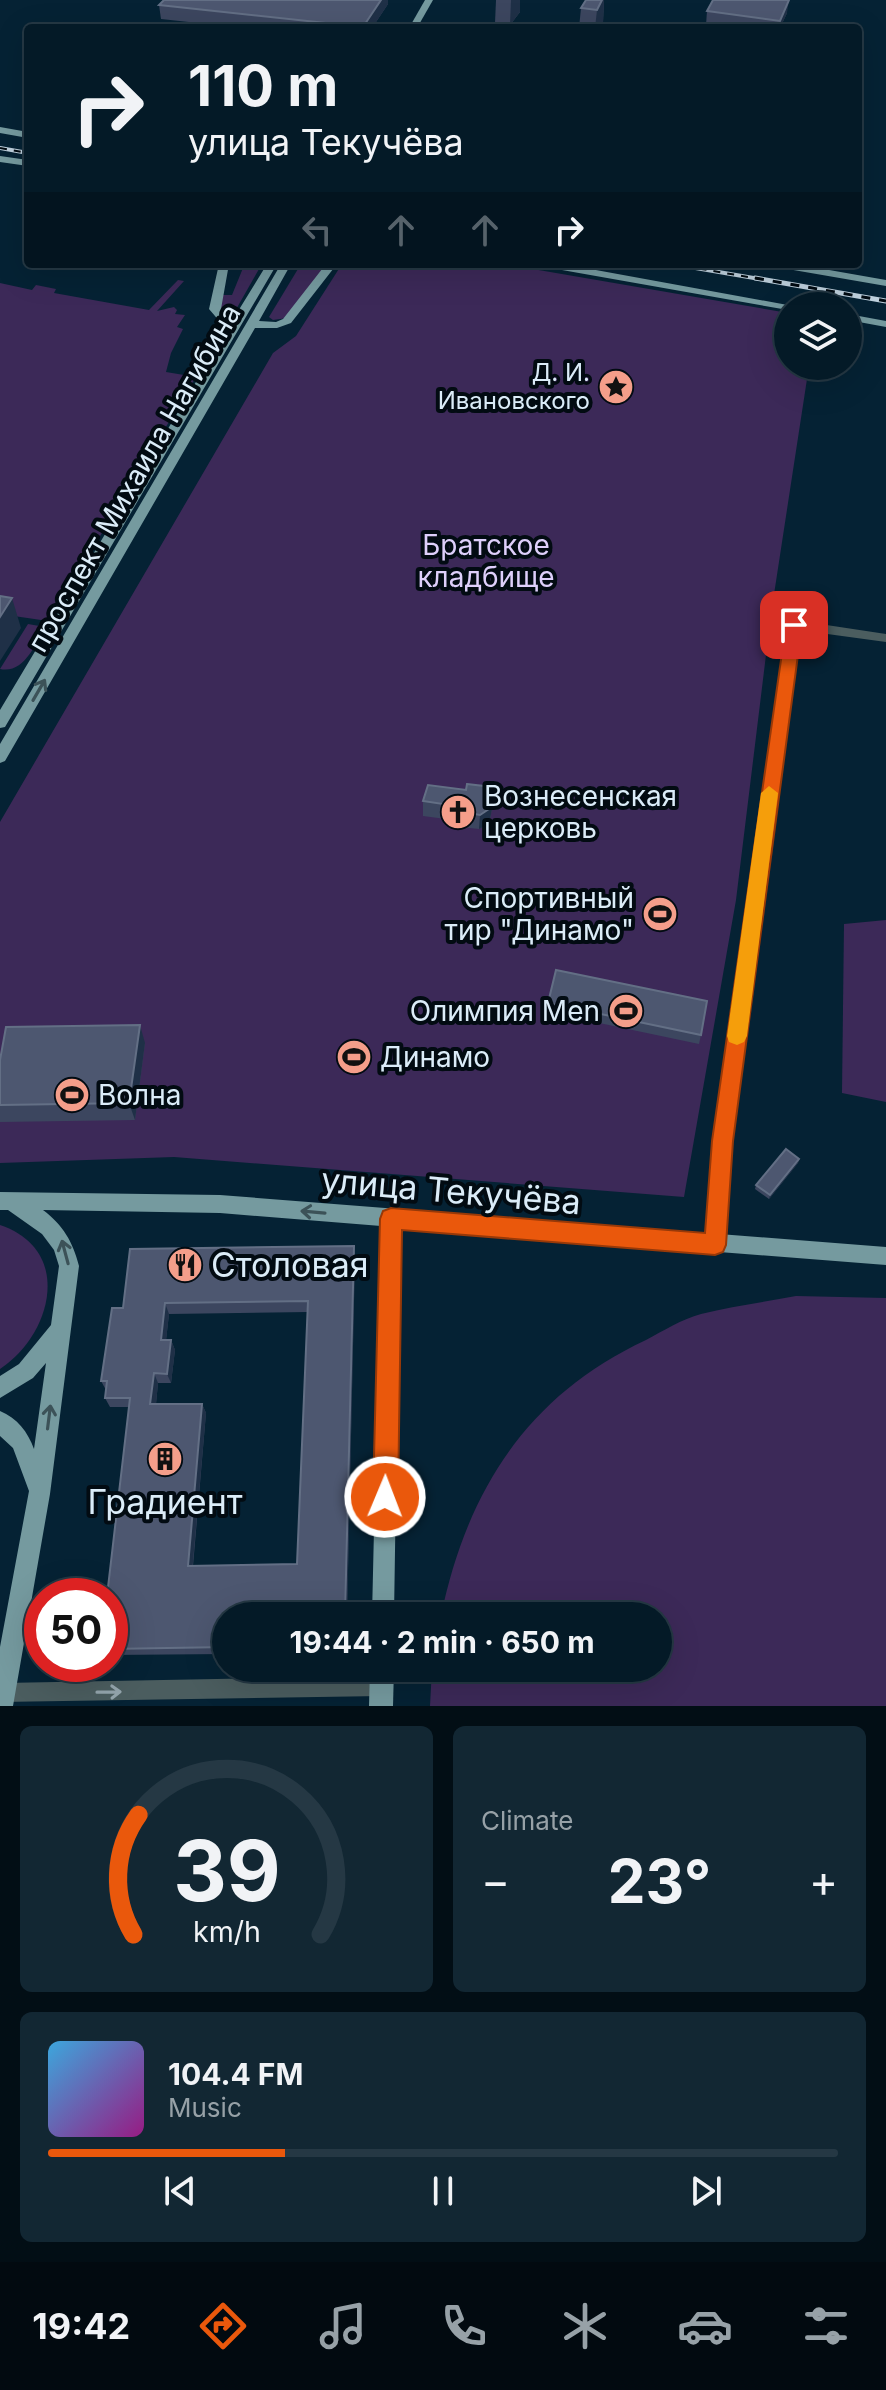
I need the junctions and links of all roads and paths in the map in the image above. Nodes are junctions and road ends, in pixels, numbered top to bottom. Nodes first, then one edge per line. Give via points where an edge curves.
1 (429, 0) edge
2 (440, 0) edge
3 (415, 24) edge
4 (426, 24) edge
5 (0, 130) edge
6 (24, 134) edge
7 (0, 159) edge
8 (24, 162) edge
9 (223, 268) edge
10 (270, 268) edge
11 (283, 268) edge
12 (329, 268) edge
13 (568, 268) edge
14 (799, 268) edge
15 (886, 283) edge
16 (774, 305) edge
17 (862, 320) edge
18 (242, 323) junction
19 (886, 324) edge
20 (886, 638) edge
21 (0, 723) edge
22 (0, 757) edge
23 (5, 1201) edge
24 (391, 1219) junction
25 (715, 1245) junction
26 (886, 1256) edge
27 (61, 1329) junction
28 (0, 1388) edge
29 (0, 1422) edge
30 (39, 1494) junction
31 (383, 1602) edge
32 (382, 1687) edge
33 (2, 1700) edge

1 - 3 main road
2 - 4 main road
5 - 6 main road
7 - 8 main road
9 - 18 main road via 216,313
10 - 18 main road, проспект Михаила Нагибина
11 - 18 main road, проспект Михаила Нагибина
12 - 18 main road via 287,321
13 - 16 main road
14 - 15 main road
17 - 19 main road
18 - 21 main road, проспект Михаила Нагибина
22 -> 18 main road, проспект Михаила Нагибина
20 - 25 street via 794,625 722,1141
24 -> 23 main road, улица Текучёва via 220,1204
27 -> 23 main road via 69,1266 66,1250 49,1224
24 - 25 main road, улица Текучёва
24 - 31 main road
25 - 26 main road, улица Текучёва
27 - 28 main road via 26,1371
30 -> 27 main road
29 - 30 main road via 21,1441
30 - 33 main road
33 -> 32 street

